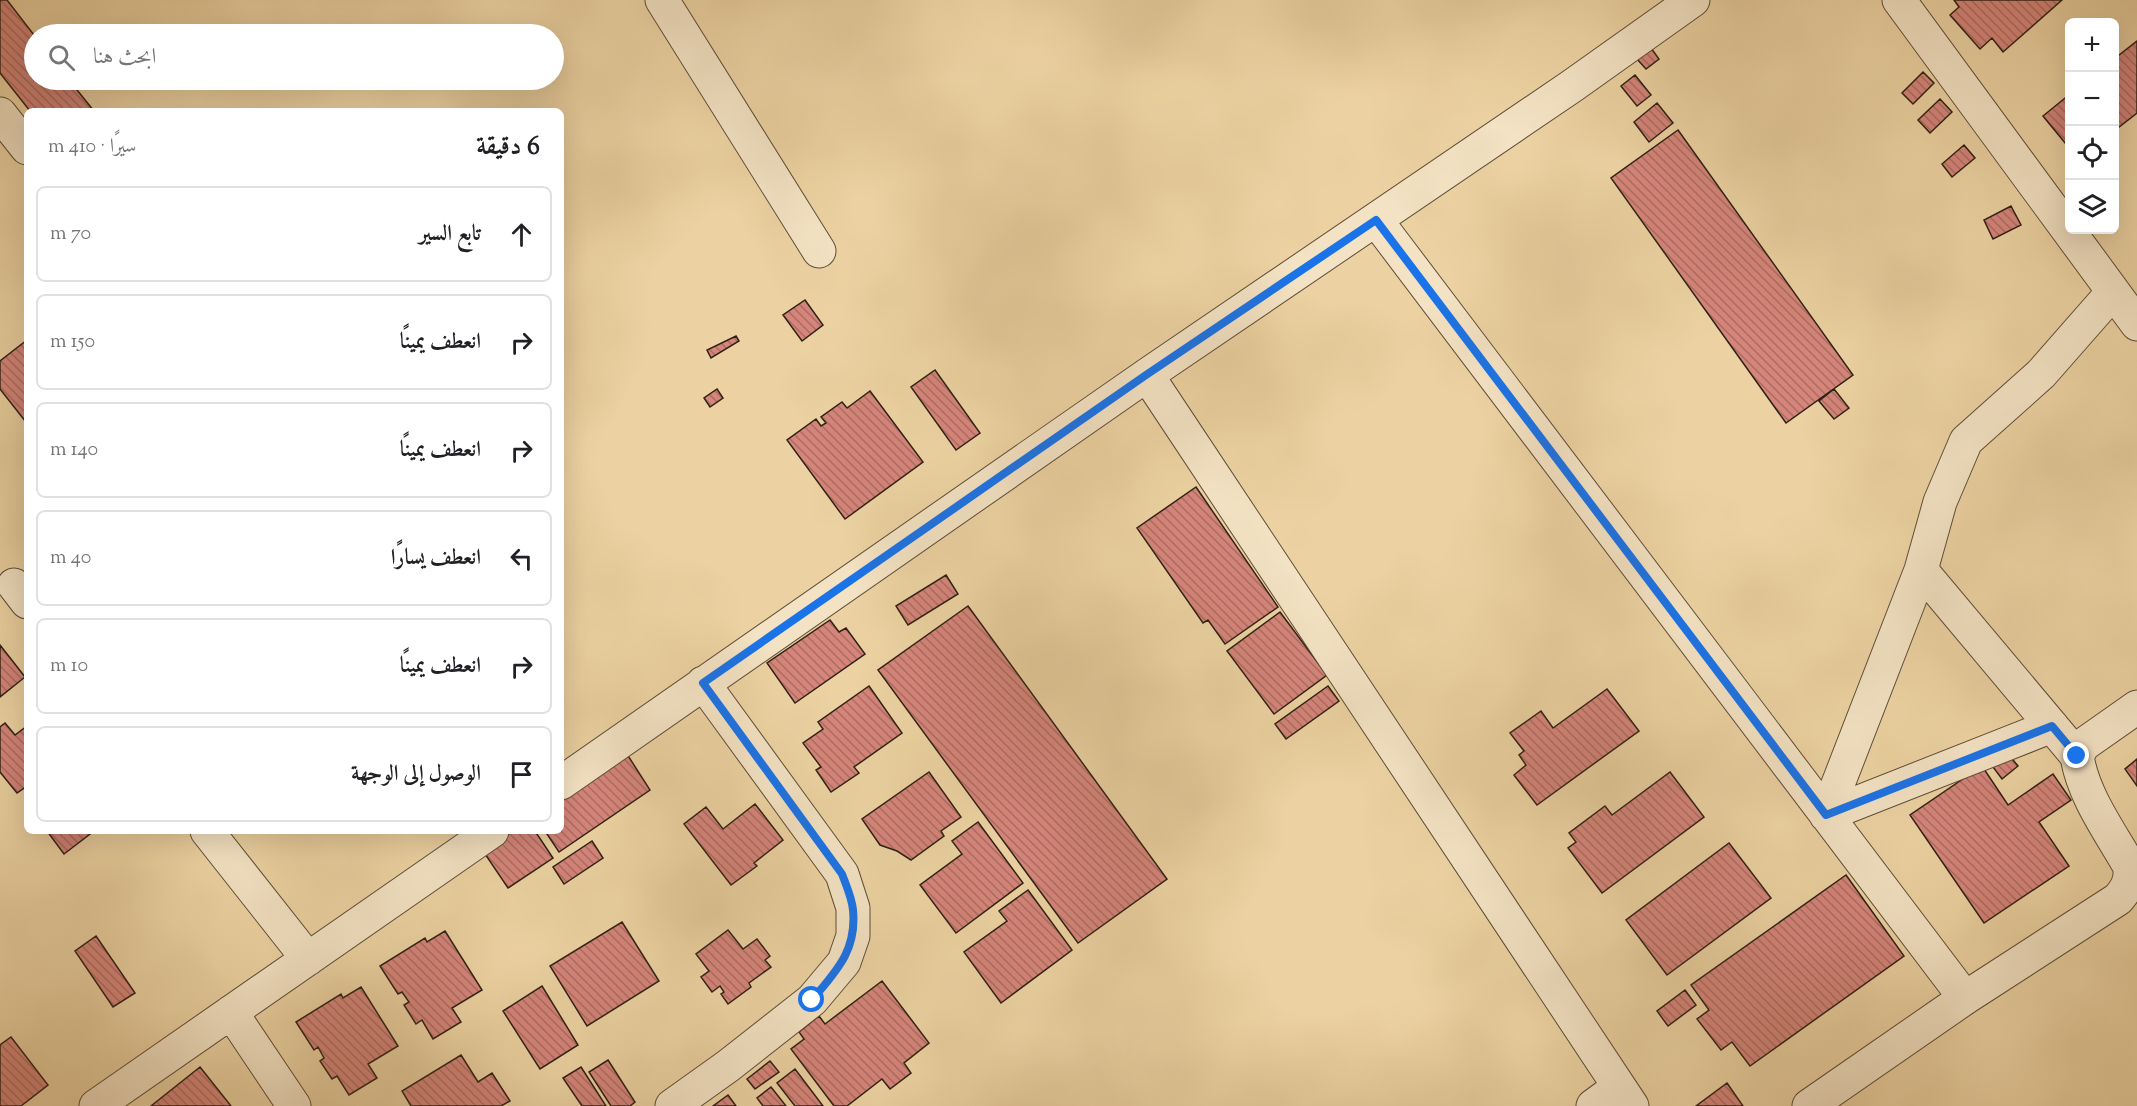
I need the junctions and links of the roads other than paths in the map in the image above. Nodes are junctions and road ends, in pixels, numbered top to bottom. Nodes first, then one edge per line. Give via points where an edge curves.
1 (662, 0) edge
2 (1693, 0) edge
3 (1899, 0) edge
4 (0, 114) edge
5 (24, 144) edge
6 (1376, 220) junction
7 (819, 251) dead end
8 (2113, 292) junction
9 (2137, 324) edge
10 (1146, 375) junction
11 (1921, 570) junction
12 (703, 683) junction
13 (2137, 708) edge
14 (2052, 726) junction
15 (2077, 756) junction
16 (564, 781) edge
17 (1826, 815) junction
18 (209, 834) edge
19 (488, 834) edge
20 (308, 959) junction
21 (1965, 998) junction
22 (231, 1012) junction
23 (1615, 1100) edge
24 (96, 1106) edge
25 (294, 1106) edge
26 (672, 1106) edge
27 (1809, 1106) edge

1 - 7 street
2 - 6 street
3 - 8 street
4 - 5 street
6 - 10 street
6 - 17 street
8 - 9 street
8 - 11 street via 2041,374 1966,441 1940,502
10 - 12 street
10 - 23 street
11 - 14 street
11 - 17 street
12 - 16 street
12 - 26 street via 842,874 854,908 853,936 844,962 812,1000
13 - 15 street via 2083,745
14 - 15 street
14 - 17 street
15 - 21 street via 2092,799 2130,867 2126,890 2118,899
17 - 21 street
18 - 20 street
19 - 20 street
20 - 22 street
21 - 27 street
22 - 24 street
22 - 25 street

